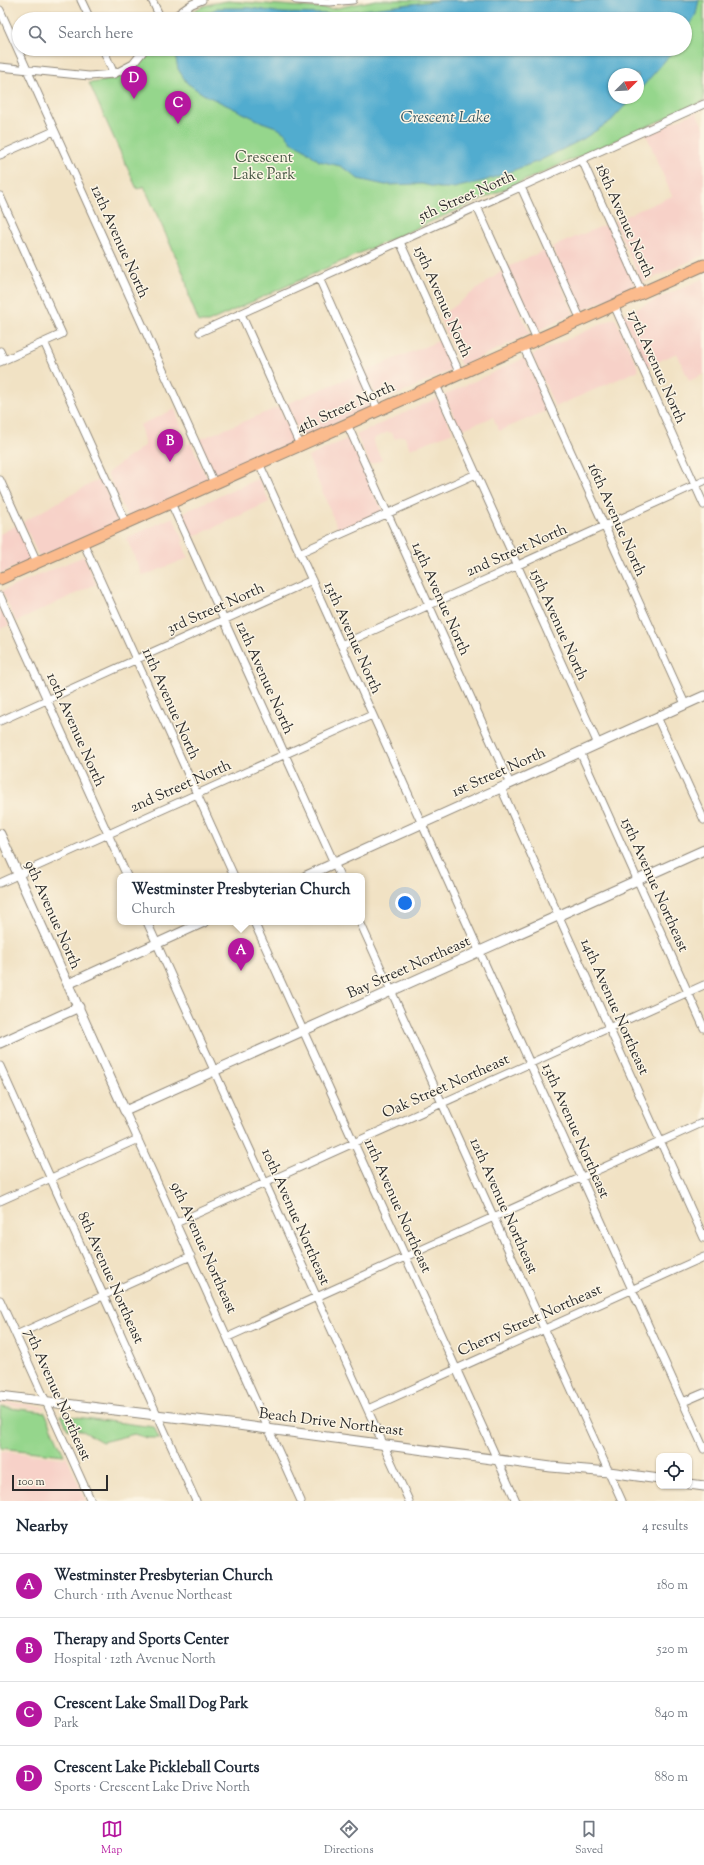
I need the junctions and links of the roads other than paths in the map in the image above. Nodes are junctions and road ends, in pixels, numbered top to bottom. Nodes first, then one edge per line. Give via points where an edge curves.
1 (81, 0) edge
2 (152, 0) edge
3 (202, 0) edge
4 (296, 0) edge
5 (353, 0) edge
6 (314, 1) edge
7 (0, 10) edge
8 (87, 12) edge
9 (158, 12) edge
10 (181, 12) edge
11 (12, 37) edge
12 (21, 56) edge
13 (106, 56) edge
14 (139, 56) edge
15 (0, 67) edge
16 (27, 70) junction
17 (114, 74) junction
18 (704, 104) edge
19 (54, 131) junction
20 (0, 155) edge
21 (582, 160) junction
22 (521, 187) junction
23 (0, 196) edge
24 (477, 207) junction
25 (400, 242) junction
26 (704, 265) edge
27 (319, 278) junction
28 (642, 293) junction
29 (614, 305) junction
30 (241, 314) junction
31 (581, 320) junction
32 (200, 332) dead end
33 (537, 339) junction
34 (44, 342) junction
35 (523, 346) junction
36 (0, 351) edge
37 (2, 361) edge
38 (460, 374) junction
39 (436, 385) junction
40 (378, 410) junction
41 (347, 424) junction
42 (300, 445) junction
43 (259, 463) junction
44 (476, 474) junction
45 (0, 480) edge
46 (704, 480) edge
47 (214, 484) junction
48 (695, 485) junction
49 (171, 503) junction
50 (704, 506) edge
51 (388, 514) junction
52 (126, 523) junction
53 (604, 526) junction
54 (83, 542) junction
55 (299, 553) junction
56 (37, 562) junction
57 (517, 565) junction
58 (0, 579) edge
59 (312, 580) junction
60 (0, 596) edge
61 (429, 605) junction
62 (224, 620) junction
63 (341, 645) junction
64 (136, 660) junction
65 (704, 696) edge
66 (47, 700) junction
67 (685, 704) junction
68 (372, 715) junction
69 (657, 717) junction
70 (0, 721) edge
71 (598, 744) junction
72 (580, 752) junction
73 (284, 754) junction
74 (510, 784) junction
75 (501, 788) junction
76 (197, 794) junction
77 (704, 820) edge
78 (422, 824) junction
79 (0, 834) edge
80 (108, 834) junction
81 (704, 850) edge
82 (334, 863) junction
83 (126, 873) edge
84 (233, 873) edge
85 (312, 873) edge
86 (339, 873) edge
87 (18, 874) junction
88 (637, 880) junction
89 (0, 883) edge
90 (558, 916) junction
91 (149, 925) edge
92 (197, 925) edge
93 (255, 925) edge
94 (361, 925) edge
95 (157, 943) junction
96 (479, 951) junction
97 (68, 984) junction
98 (704, 985) edge
99 (392, 991) junction
100 (688, 992) junction
101 (78, 1007) junction
102 (609, 1028) junction
103 (704, 1028) edge
104 (304, 1031) junction
105 (0, 1043) edge
106 (530, 1063) junction
107 (0, 1066) edge
108 (215, 1071) junction
109 (442, 1103) junction
110 (125, 1111) junction
111 (704, 1122) edge
112 (138, 1139) junction
113 (661, 1142) junction
114 (354, 1143) junction
115 (51, 1178) junction
116 (581, 1178) junction
117 (265, 1183) junction
118 (0, 1201) edge
119 (494, 1217) junction
120 (176, 1223) junction
121 (704, 1238) edge
122 (191, 1256) junction
123 (406, 1257) junction
124 (704, 1257) edge
125 (632, 1290) junction
126 (103, 1295) junction
127 (317, 1297) junction
128 (0, 1300) edge
129 (544, 1329) junction
130 (16, 1335) junction
131 (228, 1337) junction
132 (456, 1369) junction
133 (704, 1393) edge
134 (0, 1396) edge
135 (46, 1402) junction
136 (683, 1402) junction
137 (368, 1409) junction
138 (158, 1416) junction
139 (269, 1430) junction
140 (383, 1443) junction
141 (704, 1449) edge
142 (497, 1459) junction
143 (609, 1472) junction
144 (656, 1479) edge
145 (692, 1484) edge
146 (704, 1486) edge
147 (91, 1501) edge
148 (196, 1501) edge
149 (301, 1501) edge
150 (409, 1501) edge
151 (516, 1501) edge
152 (622, 1501) edge

1 - 8 street
2 - 9 street
3 - 10 street
4 - 6 street
5 - 6 street
7 - 11 street, 12th Avenue North
12 - 16 street, 12th Avenue North
13 - 17 street
14 - 17 street via 133,64
15 - 16 street
16 - 17 street via 89,76
16 - 19 street, 12th Avenue North
18 - 21 street, 5th Street North
19 - 20 street
19 - 47 street, 12th Avenue North
21 - 22 street, 5th Street North
21 - 28 street, 18th Avenue North
22 - 24 street, 5th Street North
22 - 31 street
23 - 34 street via 62,334
24 - 25 street, 5th Street North
24 - 33 street
25 - 27 street, 5th Street North
25 - 38 street, 15th Avenue North
26 - 28 main road, 4th Street North
27 - 30 street, 5th Street North
27 - 40 street
28 - 29 main road, 4th Street North
29 - 31 main road, 4th Street North
29 - 48 street, 17th Avenue North
30 - 32 street, 5th Street North
30 - 42 street
31 - 33 main road, 4th Street North
33 - 35 main road, 4th Street North
34 - 37 street
34 - 52 street
35 - 38 main road, 4th Street North
35 - 53 street, 16th Avenue North
36 - 37 street
38 - 39 main road, 4th Street North
39 - 40 main road, 4th Street North
39 - 44 street, 15th Avenue North
40 - 41 main road, 4th Street North
41 - 42 main road, 4th Street North
41 - 51 street, 14th Avenue North
42 - 43 main road, 4th Street North
43 - 47 main road, 4th Street North
43 - 55 street, 13th Avenue North
44 - 51 street
44 - 57 street, 15th Avenue North
45 - 56 street
46 - 48 street, 2nd Street North
47 - 49 main road, 4th Street North
48 - 50 street, 17th Avenue North
48 - 53 street, 2nd Street North
49 - 52 main road, 4th Street North
49 - 62 street, 12th Avenue North
51 - 55 street
51 - 61 street, 14th Avenue North
52 - 54 main road, 4th Street North
53 - 57 street, 2nd Street North
53 - 67 street, 16th Avenue North
54 - 56 main road, 4th Street North
54 - 64 street, 11th Avenue North
55 - 59 street, 13th Avenue North
56 - 58 main road, 4th Street North
57 - 61 street, 2nd Street North
57 - 71 street, 15th Avenue North
59 - 62 street, 3rd Street North
59 - 63 street, 13th Avenue North
60 - 66 street, 10th Avenue North
61 - 63 street, 2nd Street North
61 - 74 street, 14th Avenue North
62 - 64 street, 3rd Street North
62 - 73 street, 12th Avenue North
63 - 68 street, 13th Avenue North
64 - 66 street, 3rd Street North
64 - 76 street, 11th Avenue North
65 - 67 street, 1st Street North
66 - 70 street, 3rd Street North
66 - 80 street, 10th Avenue North
67 - 69 street, 1st Street North
68 - 73 street, 2nd Street North
68 - 78 street, 13th Avenue North
69 - 71 street, 1st Street North
69 - 77 street
71 - 72 street, 1st Street North
72 - 74 street, 1st Street North
72 - 88 street, 15th Avenue Northeast
73 - 76 street, 2nd Street North
73 - 82 street, 12th Avenue North
74 - 75 street, 1st Street North
75 - 78 street, 1st Street North
75 - 90 street, 14th Avenue Northeast
76 - 80 street, 2nd Street North
76 - 84 street, 11th Avenue North
78 - 82 street, 1st Street North
78 - 96 street, 13th Avenue Northeast
79 - 87 street, 9th Avenue North
80 - 83 street, 10th Avenue North
80 - 87 street, 2nd Street North
81 - 88 street, Bay Street Northeast
82 - 85 street, 1st Street North
82 - 86 street
87 - 89 street, 2nd Street North
87 - 97 street, 9th Avenue North
88 - 90 street, Bay Street Northeast
88 - 100 street, 15th Avenue Northeast
90 - 96 street, Bay Street Northeast
90 - 102 street, 14th Avenue Northeast
91 - 95 street
92 - 95 street
93 - 104 street, 11th Avenue Northeast
94 - 99 street, 12th Avenue Northeast
95 - 97 street
95 - 108 street, 10th Avenue Northeast
96 - 99 street, Bay Street Northeast
96 - 106 street, 13th Avenue Northeast
97 - 101 street, 9th Avenue North
98 - 100 street, Oak Street Northeast
99 - 104 street, Bay Street Northeast
99 - 109 street, 12th Avenue Northeast
100 - 102 street, Oak Street Northeast
100 - 103 street, 15th Avenue Northeast
101 - 105 street
101 - 110 street, 9th Avenue Northeast
102 - 106 street, Oak Street Northeast
102 - 113 street, 14th Avenue Northeast
104 - 108 street, Bay Street Northeast
104 - 114 street, 11th Avenue Northeast
106 - 109 street, Oak Street Northeast
106 - 116 street, 13th Avenue Northeast
107 - 115 street, 8th Avenue Northeast
108 - 110 street, Bay Street Northeast
108 - 117 street, 10th Avenue Northeast
109 - 114 street, Oak Street Northeast
109 - 119 street, 12th Avenue Northeast
110 - 112 street, 9th Avenue Northeast
111 - 113 street
112 - 115 street
112 - 120 street, 9th Avenue Northeast
113 - 116 street
113 - 121 street, 14th Avenue Northeast
114 - 117 street, Oak Street Northeast
114 - 123 street, 11th Avenue Northeast
115 - 118 street
115 - 126 street, 8th Avenue Northeast
116 - 119 street
116 - 125 street, 13th Avenue Northeast
117 - 120 street, Oak Street Northeast
117 - 127 street, 10th Avenue Northeast
119 - 123 street
119 - 129 street, 12th Avenue Northeast
120 - 122 street, 9th Avenue Northeast
122 - 126 street
122 - 131 street, 9th Avenue Northeast
123 - 127 street
123 - 132 street, 11th Avenue Northeast
124 - 125 street, Cherry Street Northeast
125 - 129 street, Cherry Street Northeast
125 - 136 street, 13th Avenue Northeast
126 - 130 street
126 - 138 street, 8th Avenue Northeast
127 - 131 street
127 - 137 street, 10th Avenue Northeast
128 - 130 street, 7th Avenue Northeast
129 - 132 street, Cherry Street Northeast
129 - 143 street, 12th Avenue Northeast
130 - 135 street, 7th Avenue Northeast
131 - 139 street, 9th Avenue Northeast
132 - 137 street, Cherry Street Northeast
132 - 142 street, 11th Avenue Northeast
133 - 136 street
134 - 135 street, Beach Drive Northeast
135 - 138 street, Beach Drive Northeast
135 - 147 street, 7th Avenue Northeast
136 - 141 street, 13th Avenue Northeast
137 - 140 street, 10th Avenue Northeast
138 - 139 street, Beach Drive Northeast
138 - 148 street, 8th Avenue Northeast
139 - 140 street, Beach Drive Northeast
139 - 149 street, 9th Avenue Northeast
140 - 142 street, Beach Drive Northeast
140 - 150 street, 10th Avenue Northeast
142 - 143 street, Beach Drive Northeast
142 - 151 street, 11th Avenue Northeast
143 - 144 street, Beach Drive Northeast
143 - 152 street, 12th Avenue Northeast
145 - 146 street

